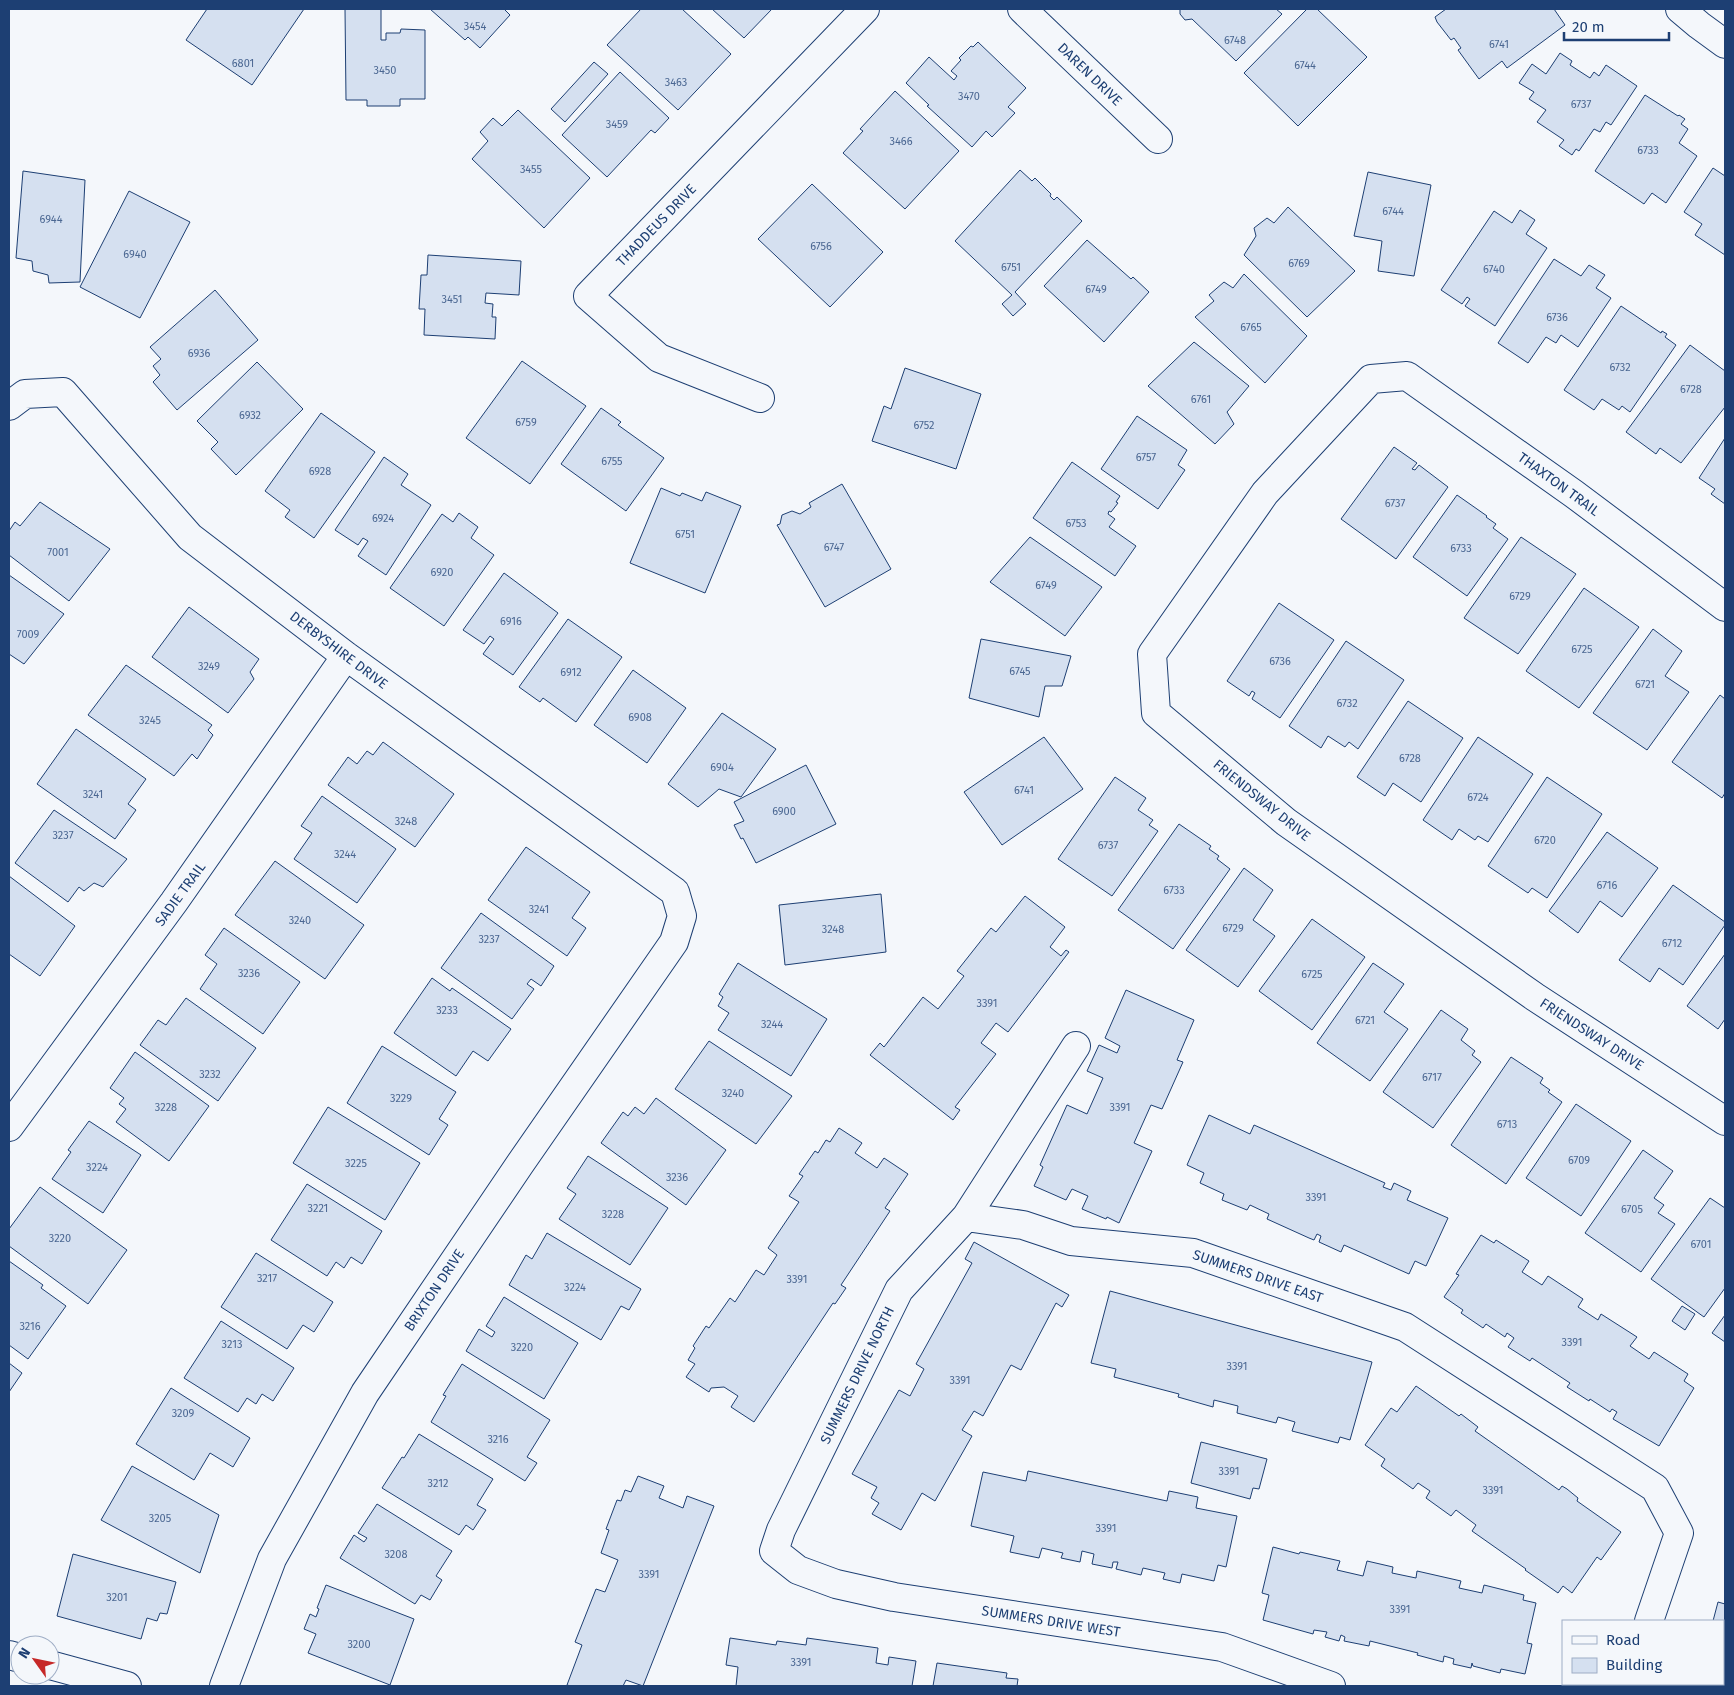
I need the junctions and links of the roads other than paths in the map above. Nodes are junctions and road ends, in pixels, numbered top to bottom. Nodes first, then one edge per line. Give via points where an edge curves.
1 (865, 9) edge
2 (1022, 9) edge
3 (1680, 9) edge
4 (1725, 44) edge
5 (1158, 139) dead end
6 (1387, 378) joint
7 (760, 398) dead end
8 (9, 406) edge
9 (1725, 607) edge
10 (346, 656) junction
11 (682, 916) joint
12 (1076, 1046) dead end
13 (1725, 1121) edge
14 (9, 1127) edge
15 (966, 1217) junction
16 (774, 1551) joint
17 (1649, 1620) edge
18 (60, 1668) edge
19 (128, 1686) edge
20 (224, 1686) edge
21 (1332, 1686) edge

1 - 7 street, THADDEUS DRIVE via 588,296 660,358
2 - 5 street, DAREN DRIVE
3 - 4 street
6 - 9 street, THAXTON TRAIL via 1407,376 1574,494
6 - 13 street, FRIENDSWAY DRIVE via 1371,379 1265,493 1152,654 1156,713 1286,822 1535,997
8 - 10 street, DERBYSHIRE DRIVE via 25,394 63,392 190,537
10 - 11 street, DERBYSHIRE DRIVE via 675,892
10 - 14 street, SADIE TRAIL via 180,894
11 - 20 street, BRIXTON DRIVE via 674,942 364,1393 272,1558
12 - 15 street
15 - 16 street, SUMMERS DRIVE NORTH via 899,1290
15 - 17 street, SUMMERS DRIVE EAST via 1023,1225 1071,1241 1193,1253 1405,1327 1655,1488 1679,1533
16 - 21 street, SUMMERS DRIVE WEST via 798,1570 836,1584 894,1597 1222,1646
18 - 19 street

